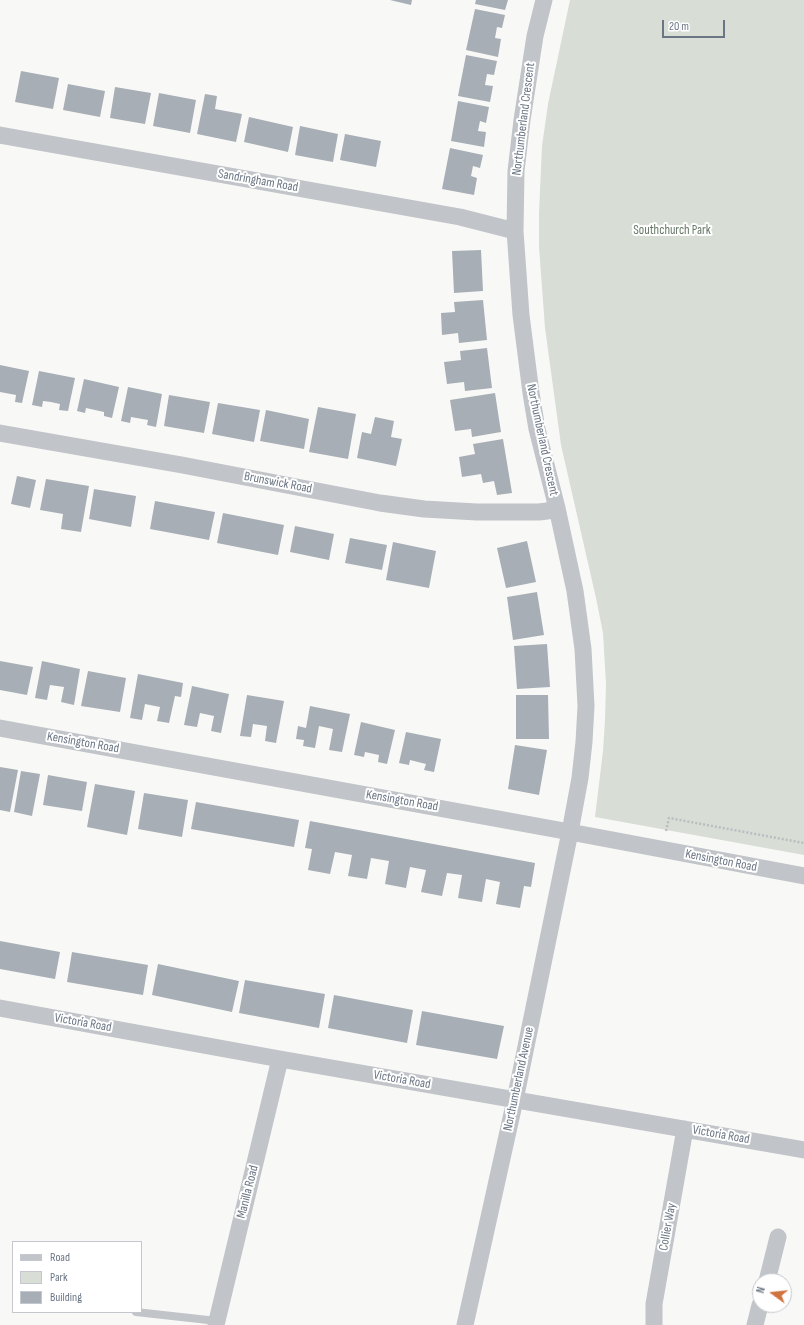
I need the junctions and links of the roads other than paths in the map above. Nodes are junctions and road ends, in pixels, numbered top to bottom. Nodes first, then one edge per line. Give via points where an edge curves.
1 (544, 0) edge
2 (0, 135) edge
3 (515, 230) junction
4 (0, 433) edge
5 (557, 508) junction
6 (0, 728) edge
7 (570, 832) junction
8 (804, 876) edge
9 (0, 1008) edge
10 (280, 1059) junction
11 (515, 1100) junction
12 (685, 1129) junction
13 (804, 1150) edge
14 (778, 1237) dead end
15 (769, 1273) edge
16 (142, 1313) edge
17 (758, 1313) edge
18 (216, 1323) edge
19 (465, 1325) edge
20 (654, 1325) edge
21 (755, 1325) edge

1 - 3 street, Northumberland Crescent via 522,120 516,171
2 - 3 street, Sandringham Road via 460,217
3 - 5 street, Northumberland Crescent via 530,393
4 - 5 street, Brunswick Road via 190,466 380,504 477,512 539,512
5 - 7 street, Northumberland Crescent via 575,591 583,649 586,706 580,778
6 - 7 street, Kensington Road
7 - 8 street, Kensington Road
7 - 11 street, Northumberland Avenue
9 - 10 street, Victoria Road
10 - 11 street, Victoria Road
10 - 18 street, Manilla Road
11 - 12 street, Victoria Road
11 - 19 street, Northumberland Avenue
12 - 13 street, Victoria Road
12 - 20 street, Collier Way via 654,1304
14 - 15 street
16 - 18 lane
17 - 21 street

